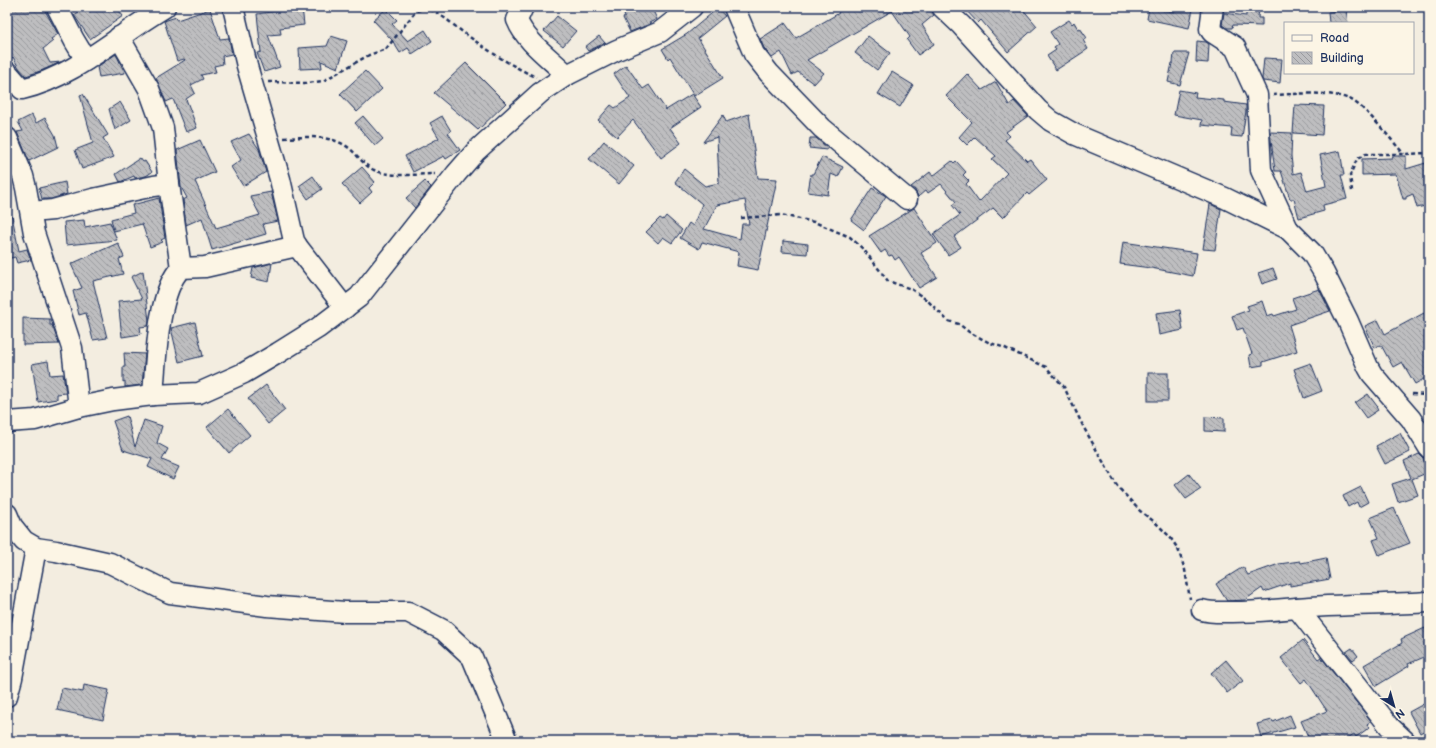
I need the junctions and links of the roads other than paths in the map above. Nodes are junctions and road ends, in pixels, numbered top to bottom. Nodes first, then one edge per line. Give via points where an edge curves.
1 (165, 7) edge
2 (233, 7) edge
3 (523, 7) edge
4 (692, 7) edge
5 (734, 7) edge
6 (942, 7) edge
7 (1213, 7) edge
8 (65, 10) edge
9 (119, 37) junction
10 (86, 60) junction
11 (7, 72) edge
12 (560, 79) junction
13 (14, 93) edge
14 (7, 138) edge
15 (169, 184) junction
16 (907, 199) dead end
17 (31, 212) junction
18 (1288, 229) junction
19 (297, 246) junction
20 (181, 268) junction
21 (345, 308) junction
22 (152, 395) junction
23 (80, 407) junction
24 (7, 422) edge
25 (1429, 448) edge
26 (7, 514) edge
27 (36, 548) junction
28 (1429, 602) edge
29 (1297, 608) junction
30 (1202, 610) road end
31 (7, 696) edge
32 (507, 741) edge
33 (1405, 741) edge

1 - 9 street
2 - 19 street
3 - 12 street via 517,20 520,29
4 - 12 street via 660,32 617,50
5 - 16 street via 754,54 769,73 822,128
6 - 18 street via 1051,121 1074,134 1225,198
7 - 18 street via 1210,29 1235,46 1257,95 1261,170
8 - 10 street
9 - 10 street
9 - 15 street via 148,89 163,128
10 - 13 street via 54,78
11 - 13 street
12 - 21 street via 540,93 476,151 359,297
14 - 17 street via 23,176
15 - 17 street via 53,210
15 - 20 street
17 - 23 street via 34,233 72,348
18 - 25 street via 1312,253 1324,273 1372,374 1411,419
19 - 20 street via 205,267
19 - 21 street
20 - 22 street via 171,282 160,321
21 - 22 street via 278,353 231,379 199,393
22 - 23 street
23 - 24 street via 35,420
26 - 27 street via 24,542
27 - 31 street
27 - 32 street via 110,563 170,593 267,606 345,612 408,612 443,630 472,657
28 - 29 street
29 - 30 street via 1259,612
29 - 33 street via 1390,727

